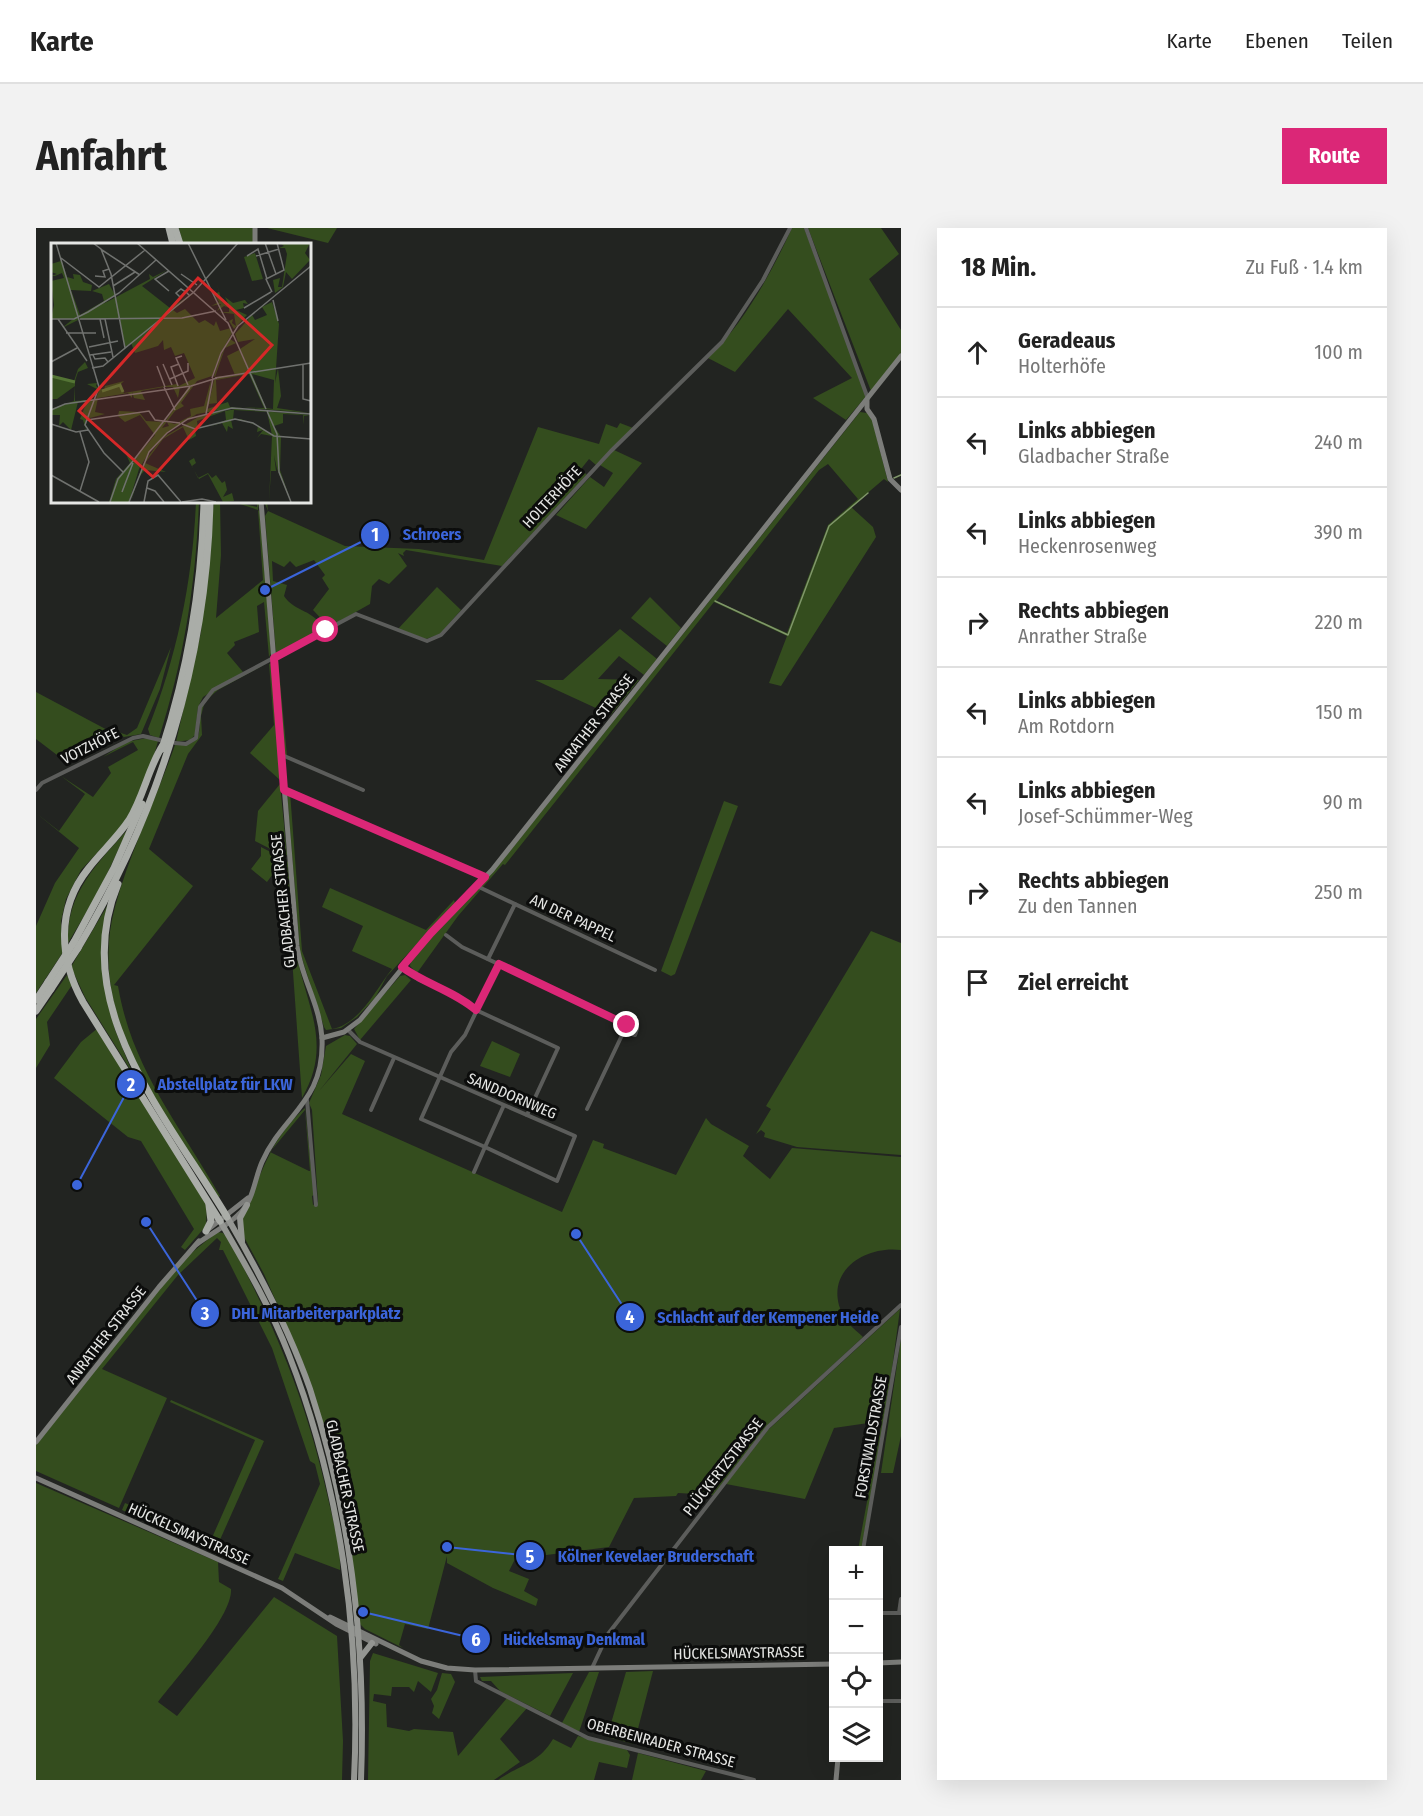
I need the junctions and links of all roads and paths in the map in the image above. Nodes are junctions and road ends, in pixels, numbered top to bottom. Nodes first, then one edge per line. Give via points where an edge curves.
1 (169, 228) edge
2 (175, 228) edge
3 (790, 228) edge
4 (806, 228) edge
5 (173, 243) edge
6 (180, 243) edge
7 (901, 357) edge
8 (868, 397) junction
9 (901, 490) edge
10 (204, 502) edge
11 (210, 502) edge
12 (261, 502) edge
13 (274, 660) junction
14 (161, 743) junction
15 (175, 743) dead end
16 (282, 755) junction
17 (36, 790) edge
18 (284, 790) junction
19 (363, 790) dead end
20 (141, 826) junction
21 (485, 877) junction
22 (481, 888) dead end
23 (515, 904) junction
24 (446, 934) dead end
25 (76, 945) junction
26 (488, 959) junction
27 (499, 964) junction
28 (402, 967) junction
29 (655, 970) dead end
30 (50, 986) junction
31 (36, 1000) edge
32 (476, 1010) junction
33 (36, 1011) edge
34 (627, 1025) junction
35 (348, 1030) junction
36 (624, 1031) junction
37 (322, 1038) junction
38 (394, 1058) junction
39 (439, 1077) junction
40 (307, 1100) junction
41 (504, 1106) junction
42 (587, 1109) dead end
43 (371, 1110) dead end
44 (527, 1115) junction
45 (485, 1147) junction
46 (474, 1172) dead end
47 (256, 1183) junction
48 (208, 1200) junction
49 (247, 1205) junction
50 (316, 1205) dead end
51 (225, 1221) junction
52 (206, 1231) junction
53 (197, 1244) junction
54 (243, 1245) junction
55 (901, 1305) edge
56 (901, 1327) edge
57 (36, 1442) edge
58 (36, 1478) edge
59 (864, 1546) edge
60 (901, 1599) edge
61 (350, 1610) junction
62 (883, 1613) edge
63 (900, 1613) edge
64 (330, 1617) junction
65 (339, 1620) junction
66 (354, 1631) junction
67 (372, 1643) junction
68 (396, 1650) junction
69 (360, 1660) junction
70 (901, 1662) edge
71 (883, 1663) edge
72 (829, 1664) edge
73 (592, 1668) junction
74 (475, 1671) junction
75 (883, 1701) edge
76 (901, 1701) edge
77 (838, 1762) edge
78 (354, 1780) edge
79 (361, 1780) edge
80 (754, 1780) edge
81 (836, 1780) edge

1 - 5 highway
2 - 6 highway
3 - 13 street, HOLTERHÖFE via 763,280 722,342 611,451 441,635 427,641 356,614
4 - 8 street
7 - 8 main road
8 - 9 main road via 867,409 874,419 891,481
8 - 21 main road, ANRATHER STRASSE
10 - 14 highway via 190,638
11 - 20 highway via 206,571 192,660 168,751
12 - 13 main road, GLADBACHER STRASSE
13 - 15 street via 210,693 199,708 196,738 188,744
13 - 16 main road, GLADBACHER STRASSE
14 - 17 street, VOTZHÖFE via 143,736 123,742 42,783
14 - 25 highway via 128,839
14 - 48 highway via 132,814 74,891 65,920 64,949 69,974 83,1002
16 - 18 main road, GLADBACHER STRASSE
16 - 19 street
18 - 21 street
18 - 37 main road, GLADBACHER STRASSE via 297,952
20 - 25 highway via 117,877
20 - 51 highway via 109,914 105,961 110,1004 133,1064
21 - 28 main road, ANRATHER STRASSE
22 - 23 street, AN DER PAPPEL
23 - 26 street
23 - 29 street, AN DER PAPPEL
24 - 26 street
25 - 30 highway, bridge
26 - 27 street
27 - 32 street
27 - 34 street
28 - 32 street
28 - 35 main road, ANRATHER STRASSE
30 - 31 highway
30 - 33 highway
32 - 39 street
32 - 44 street via 558,1048
34 - 36 street
34 - 36 street via 637,1029 635,1035
35 - 37 main road, ANRATHER STRASSE
35 - 38 street, SANDDORNWEG via 357,1041
36 - 42 street
37 - 40 main road, GLADBACHER STRASSE via 318,1074
38 - 39 street, SANDDORNWEG
38 - 43 street
39 - 41 street, SANDDORNWEG
39 - 45 street via 421,1119
40 - 47 main road, ANRATHER STRASSE via 267,1151
40 - 50 street, GLADBACHER STRASSE
41 - 44 street, SANDDORNWEG
41 - 45 street
44 - 45 street, SANDDORNWEG via 575,1136 557,1181
45 - 46 street
47 - 49 main road, ANRATHER STRASSE
47 - 51 main road, ANRATHER STRASSE via 247,1199
48 - 51 highway
48 - 52 highway via 211,1221
49 - 51 main road, ANRATHER STRASSE
49 - 54 main road via 240,1218
51 - 52 main road, ANRATHER STRASSE
51 - 53 main road, ANRATHER STRASSE
51 - 54 main road, GLADBACHER STRASSE
51 - 61 main road, GLADBACHER STRASSE via 302,1391 328,1486
52 - 53 main road, ANRATHER STRASSE
53 - 57 main road, ANRATHER STRASSE
54 - 66 main road, GLADBACHER STRASSE via 294,1349 322,1429 344,1525
55 - 73 street, PLÜCKERTZSTRASSE via 768,1427 608,1634
56 - 59 street, FORSTWALDSTRASSE
58 - 64 main road, HÜCKELSMAYSTRASSE via 282,1588
60 - 63 street
61 - 65 main road
61 - 66 main road, GLADBACHER STRASSE
62 - 63 street
64 - 65 main road, HÜCKELSMAYSTRASSE
64 - 66 main road, HÜCKELSMAYSTRASSE
65 - 66 main road, HÜCKELSMAYSTRASSE
66 - 67 main road, HÜCKELSMAYSTRASSE
66 - 68 main road, HÜCKELSMAYSTRASSE
66 - 69 main road, GLADBACHER STRASSE
66 - 78 main road, GLADBACHER STRASSE
67 - 68 main road, HÜCKELSMAYSTRASSE
67 - 69 main road
68 - 74 main road, HÜCKELSMAYSTRASSE via 429,1664
69 - 79 main road, GLADBACHER STRASSE
70 - 71 main road
72 - 73 main road, HÜCKELSMAYSTRASSE
73 - 74 main road, HÜCKELSMAYSTRASSE
74 - 80 street, OBERBENRADER STRASSE via 476,1681 588,1738
75 - 76 street
77 - 81 main road

